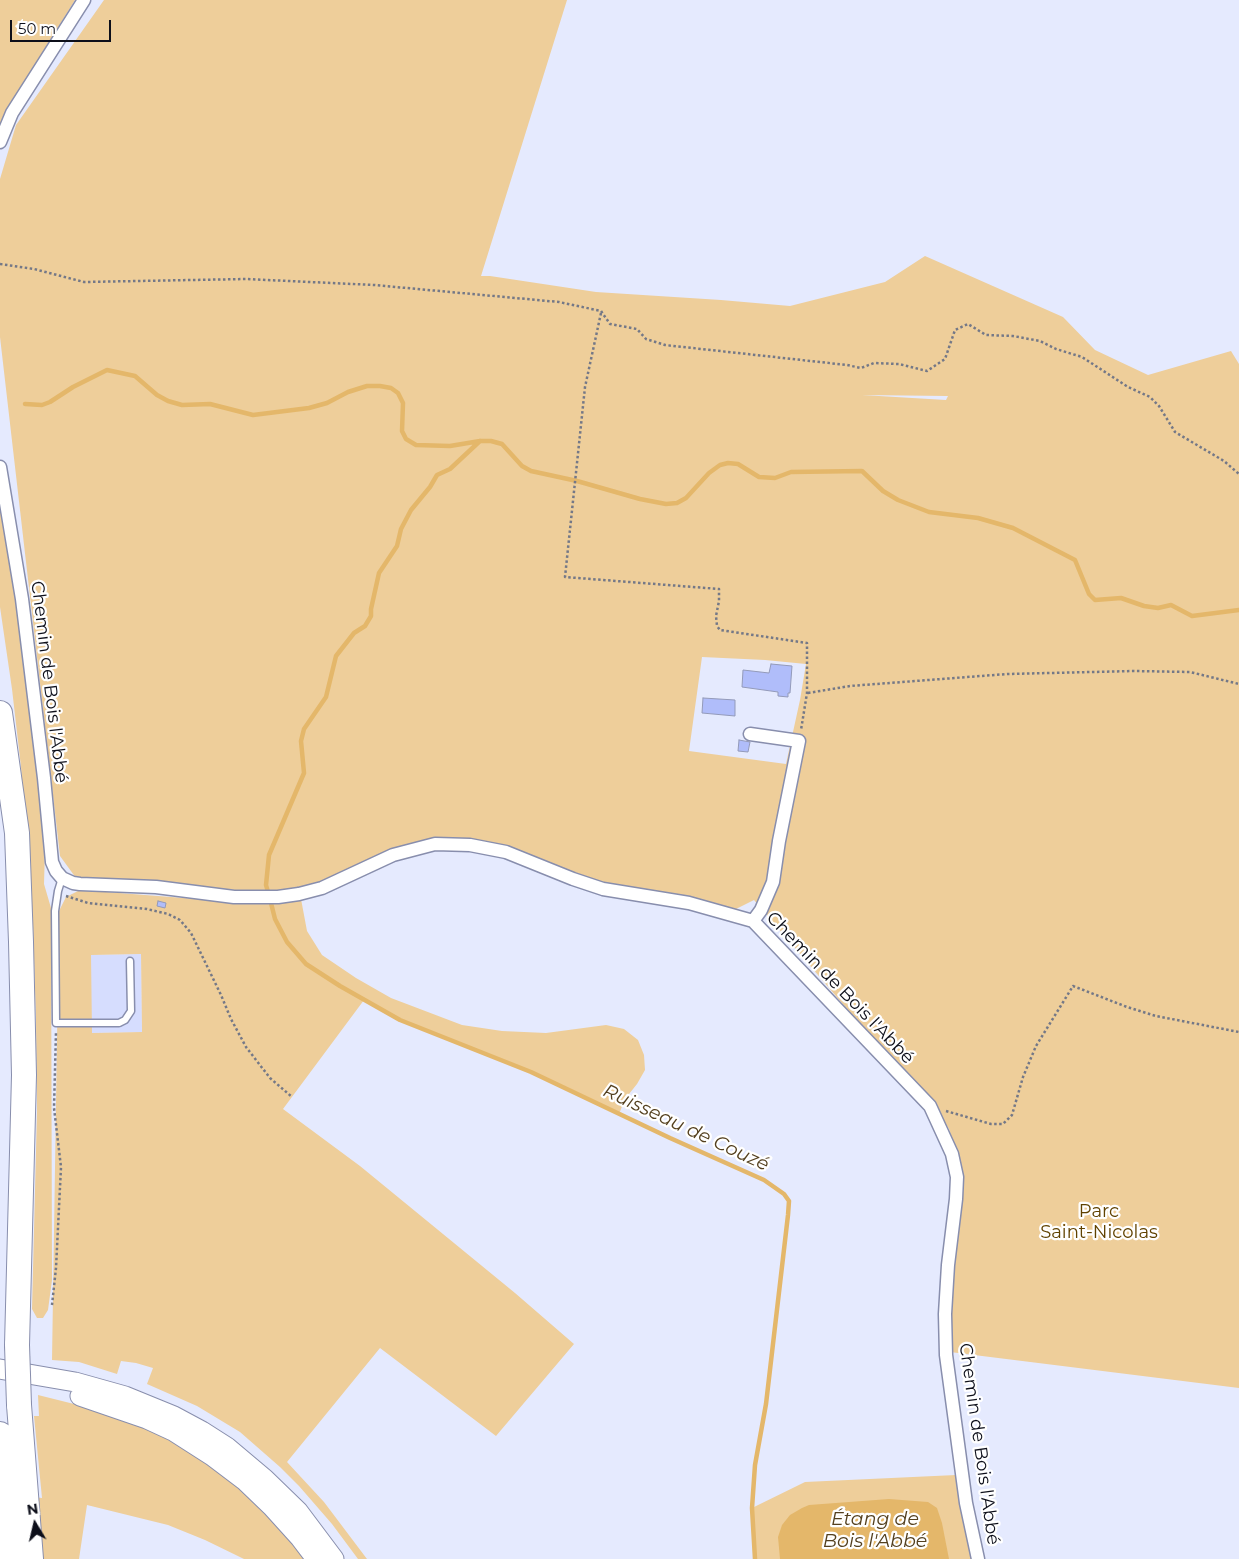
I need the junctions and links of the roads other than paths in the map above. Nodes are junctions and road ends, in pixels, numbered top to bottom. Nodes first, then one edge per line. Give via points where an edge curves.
1 (84, 0) edge
2 (0, 142) edge
3 (0, 467) edge
4 (0, 712) edge
5 (750, 734) dead end
6 (62, 878) junction
7 (753, 921) junction
8 (130, 961) dead end
9 (0, 1368) edge
10 (0, 1379) edge
11 (0, 1434) edge
12 (10, 1559) edge
13 (30, 1559) edge
14 (316, 1559) edge
15 (334, 1559) edge
16 (978, 1559) edge

1 - 2 street via 12,113
3 - 6 street, Chemin de Bois l'Abbé via 23,608 52,862
4 - 13 highway, bridge via 17,833 21,942 24,1076 18,1345
5 - 7 street via 799,741 773,882 762,910
6 - 7 street, Chemin de Bois l'Abbé via 80,884 140,886 234,897 278,897 322,888 393,855 435,844 454,844 506,852 602,889 688,903
6 - 8 lane via 55,911 56,1023 118,1023 125,1020 131,1011
7 - 16 street, Chemin de Bois l'Abbé via 930,1106 952,1154 957,1177 948,1265 946,1355 966,1503
9 - 15 street via 75,1382 125,1396 202,1431 246,1462 279,1492
10 - 14 street via 100,1402 173,1431 245,1481
11 - 12 highway

